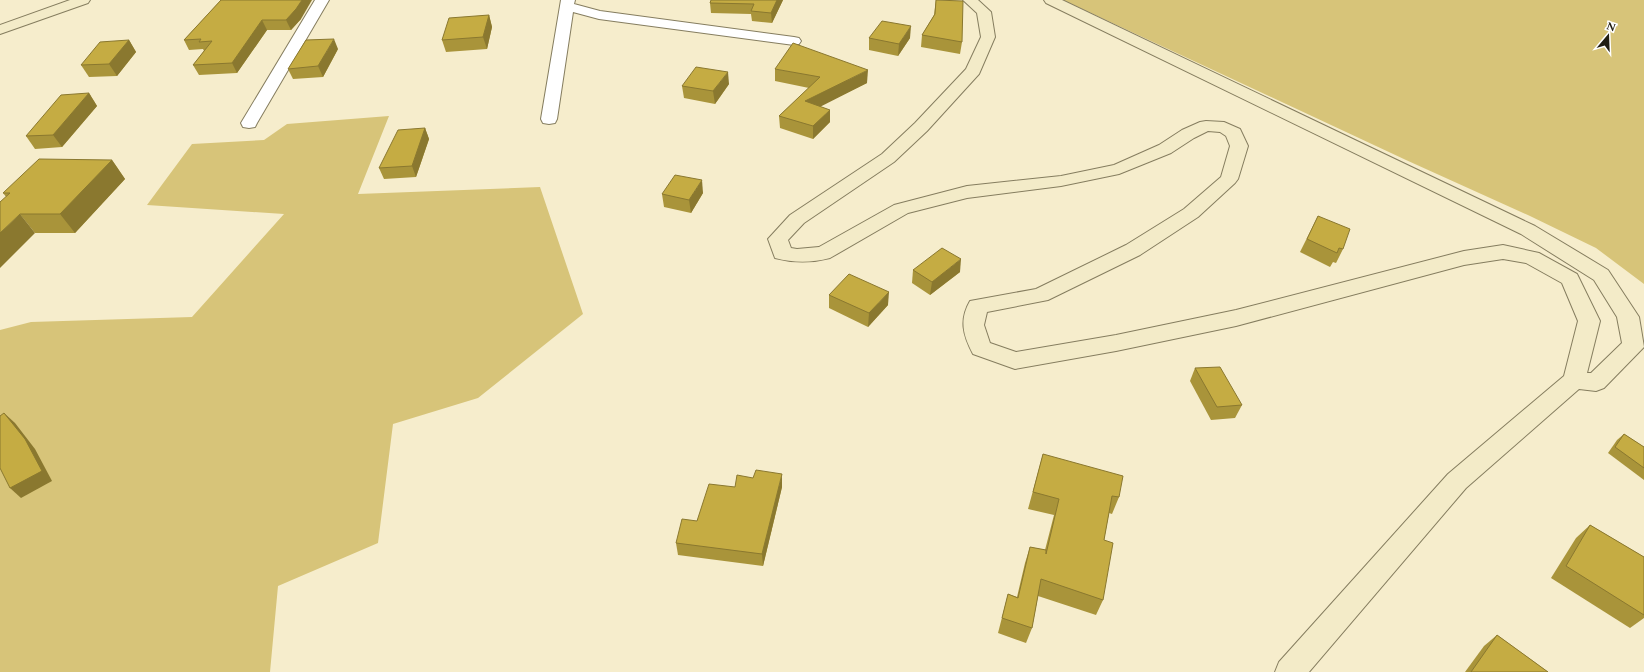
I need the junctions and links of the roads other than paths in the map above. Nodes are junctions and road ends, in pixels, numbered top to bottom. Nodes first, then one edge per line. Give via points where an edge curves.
1 (83, 0) edge
2 (322, 0) edge
3 (970, 0) edge
4 (1051, 0) edge
5 (568, 3) edge
6 (0, 30) edge
7 (794, 41) dead end
8 (549, 119) dead end
9 (249, 123) dead end
10 (1574, 380) junction
11 (1290, 672) edge

1 - 6 main road
2 - 9 street
3 - 10 main road via 984,12 988,37 973,71 888,158 797,219 778,239 782,253 797,256 823,253 901,209 967,192 1061,182 1119,169 1165,149 1206,126 1224,127 1234,133 1239,146 1229,179 1191,213 1126,253 1041,295 978,306 973,325 981,348 1015,360 1116,343 1236,318 1464,258 1503,252 1532,258 1570,278 1589,321
4 - 10 main road via 1528,230 1601,275 1628,317 1634,345 1596,382
5 - 7 street via 599,14
5 - 8 street
10 - 11 main road via 1457,481

